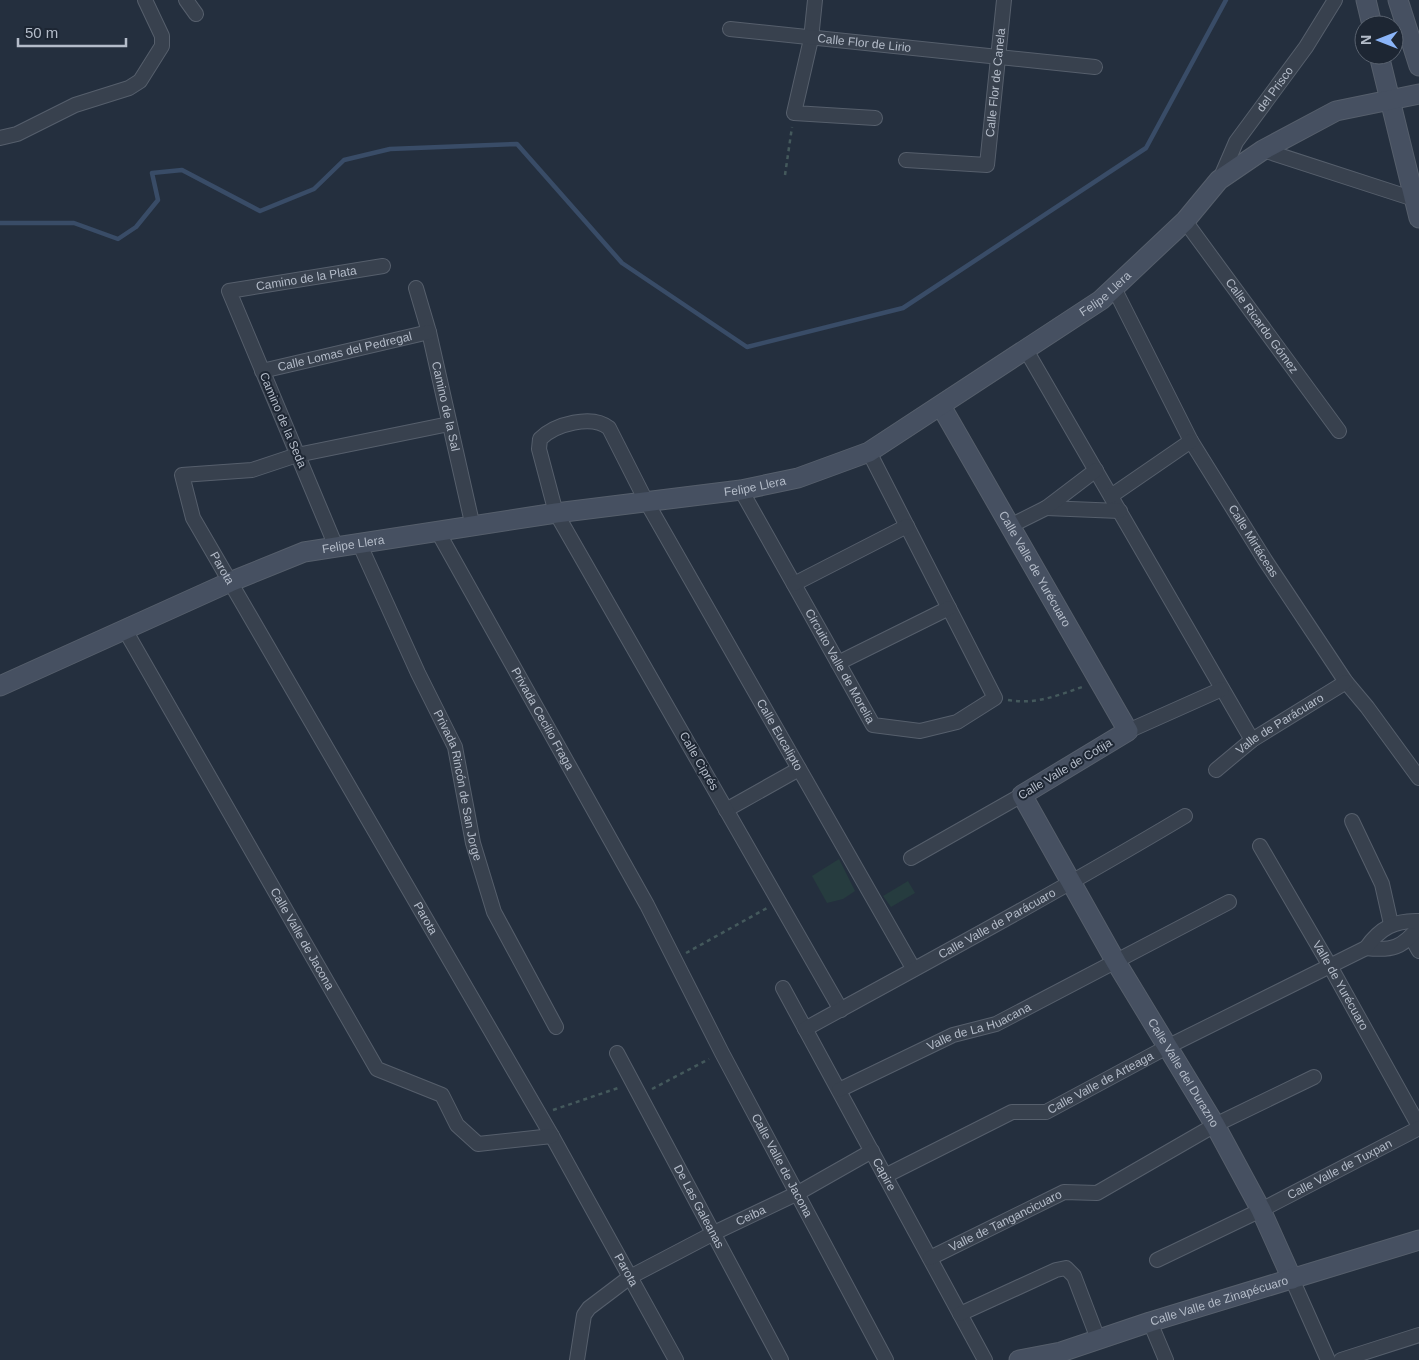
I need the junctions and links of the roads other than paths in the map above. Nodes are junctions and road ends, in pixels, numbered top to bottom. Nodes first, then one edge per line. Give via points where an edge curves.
1 (145, 0) edge
2 (186, 0) edge
3 (815, 0) edge
4 (1004, 0) edge
5 (1335, 0) edge
6 (1366, 0) edge
7 (1398, 0) edge
8 (196, 14) dead end
9 (1370, 15) edge
10 (1413, 27) edge
11 (730, 29) dead end
12 (811, 39) junction
13 (998, 57) junction
14 (1382, 65) edge
15 (1419, 66) edge
16 (1095, 67) dead end
17 (1419, 94) edge
18 (1390, 99) junction
19 (875, 118) dead end
20 (0, 138) edge
21 (1263, 150) junction
22 (906, 160) dead end
23 (1219, 180) junction
24 (1414, 199) junction
25 (1419, 218) edge
26 (1185, 221) junction
27 (383, 266) dead end
28 (416, 288) dead end
29 (1114, 288) junction
30 (228, 291) joint
31 (429, 332) junction
32 (1026, 350) junction
33 (262, 371) junction
34 (941, 406) junction
35 (450, 424) junction
36 (1339, 431) dead end
37 (1191, 441) junction
38 (869, 452) junction
39 (298, 455) junction
40 (1096, 470) junction
41 (741, 490) junction
42 (1111, 496) junction
43 (646, 501) junction
44 (1046, 508) junction
45 (1120, 511) junction
46 (556, 513) junction
47 (473, 526) junction
48 (907, 526) junction
49 (1010, 526) junction
50 (438, 532) junction
51 (360, 545) junction
52 (337, 548) junction
53 (230, 582) junction
54 (794, 584) junction
55 (949, 608) junction
56 (125, 630) junction
57 (838, 663) junction
58 (1346, 682) junction
59 (0, 686) edge
60 (1222, 689) junction
61 (1128, 731) junction
62 (1252, 740) junction
63 (799, 769) junction
64 (1216, 770) dead end
65 (1419, 778) edge
66 (1022, 795) junction
67 (726, 810) junction
68 (1185, 816) dead end
69 (1352, 821) dead end
70 (1260, 846) dead end
71 (911, 858) dead end
72 (1072, 884) junction
73 (1229, 902) dead end
74 (1419, 921) edge
75 (1391, 924) junction
76 (1415, 932) edge
77 (1366, 948) junction
78 (1419, 951) edge
79 (674, 960) joint
80 (1116, 962) junction
81 (1330, 966) junction
82 (913, 968) junction
83 (783, 988) dead end
84 (841, 1010) junction
85 (556, 1027) dead end
86 (806, 1029) junction
87 (1167, 1047) junction
88 (617, 1053) dead end
89 (1314, 1077) dead end
90 (839, 1090) junction
91 (1215, 1124) junction
92 (1419, 1127) edge
93 (552, 1136) junction
94 (872, 1151) junction
95 (885, 1176) junction
96 (798, 1194) junction
97 (1261, 1210) junction
98 (714, 1233) junction
99 (1419, 1240) edge
100 (930, 1258) junction
101 (1157, 1260) dead end
102 (630, 1277) junction
103 (1292, 1279) junction
104 (960, 1314) junction
105 (1150, 1322) junction
106 (1419, 1335) edge
107 (1098, 1339) junction
108 (1063, 1356) edge
109 (577, 1360) edge
110 (676, 1360) edge
111 (782, 1360) edge
112 (886, 1360) edge
113 (985, 1360) edge
114 (1019, 1360) edge
115 (1166, 1360) edge
116 (1328, 1360) edge
117 (1341, 1360) edge

1 - 20 street via 162,36 162,46 140,81 75,105 17,134
2 - 8 street
3 - 12 street
4 - 13 street, Calle Flor de Canela
5 - 23 street, del Prisco via 1306,47 1236,142
6 - 9 street
7 - 10 street
10 - 15 street
11 - 12 street, Calle Flor de Lirio
12 - 13 street, Calle Flor de Lirio
12 - 19 street via 794,113
13 - 16 street, Calle Flor de Lirio
13 - 22 street, Calle Flor de Canela via 987,165
14 - 18 street
17 - 18 street, Felipe Llera
18 - 21 street, Felipe Llera via 1336,111
18 - 24 street
21 - 23 street, Felipe Llera
21 - 24 street
23 - 26 street, Felipe Llera
24 - 25 street
26 - 29 street, Felipe Llera
26 - 36 street, Calle Ricardo Gómez
27 - 30 street, Camino de la Plata
28 - 31 street, Camino de la Sal
29 - 32 street, Felipe Llera
29 - 37 street, Calle Mirtáceas
30 - 33 street, Camino de la Seda
31 - 33 street, Calle Lomas del Pedregal
31 - 35 street, Camino de la Sal
32 - 34 street, Felipe Llera
32 - 40 street
33 - 39 street, Camino de la Seda
34 - 38 street, Felipe Llera
34 - 49 street, Calle Valle de Yurécuaro
35 - 39 street
35 - 47 street, Camino de la Sal
37 - 42 street
37 - 58 street, Calle Mirtáceas via 1264,560
38 - 41 street, Felipe Llera via 798,478
38 - 48 street
39 - 52 street, Camino de la Seda
39 - 53 street, Parota via 252,470 182,475 193,518
40 - 42 street
40 - 44 street
41 - 43 street, Felipe Llera
41 - 54 street, Circuito Valle de Morelia
42 - 45 street
43 - 46 street, Felipe Llera
43 - 46 street, Calle Eucalipto via 609,428 603,424 571,423 546,433 540,439 539,449
43 - 63 street, Calle Eucalipto
44 - 45 street
44 - 49 street
45 - 60 street
46 - 47 street, Felipe Llera
46 - 67 street, Calle Ciprés
47 - 50 street, Felipe Llera
48 - 54 street
48 - 55 street
49 - 61 street, Calle Valle de Yurécuaro
50 - 51 street, Felipe Llera
50 - 79 street, Privada Cecilio Fraga
51 - 52 street, Felipe Llera
51 - 85 street, Privada Rincón de San Jorge via 418,673 456,747 473,843 494,912
52 - 53 street, Felipe Llera via 304,552
53 - 56 street, Felipe Llera
53 - 93 street, Parota
54 - 57 street, Circuito Valle de Morelia
55 - 57 street
55 - 57 street, Circuito Valle de Morelia via 994,698 957,722 920,731 873,725
56 - 59 street, Felipe Llera
56 - 93 street, Calle Valle de Jacona via 377,1068 442,1095 457,1125 478,1144
58 - 62 street, Valle de Parácuaro
58 - 65 street, Calle Mirtáceas
60 - 61 street, Calle Valle de Cotija
60 - 62 street
61 - 66 street, Calle Valle de Cotija
62 - 64 street, Valle de Parácuaro
63 - 67 street
63 - 82 street, Calle Eucalipto
66 - 71 street, Calle Valle de Cotija
66 - 72 street, Calle Valle del Durazno
67 - 84 street, Calle Ciprés
68 - 72 street, Calle Valle de Parácuaro
69 - 75 street via 1382,884
70 - 81 street, Valle de Yurécuaro
72 - 80 street, Calle Valle del Durazno
72 - 82 street, Calle Valle de Parácuaro
73 - 80 street, Valle de La Huacana
74 - 75 street
75 - 77 street, Calle Valle de Arteaga via 1376,934
76 - 77 street, Calle Valle de Arteaga via 1400,946 1383,950
76 - 78 street
77 - 81 street, Calle Valle de Arteaga
79 - 96 street, Calle Valle de Jacona
80 - 87 street, Calle Valle del Durazno
80 - 90 street, Valle de La Huacana via 996,1024 953,1035
81 - 87 street, Calle Valle de Arteaga
81 - 92 street, Valle de Yurécuaro
82 - 84 street, Calle Valle de Parácuaro
83 - 86 street, Capire
84 - 86 street, Calle Valle de Parácuaro
86 - 90 street, Capire
87 - 91 street, Calle Valle del Durazno
87 - 95 street, Calle Valle de Arteaga via 1046,1112 1012,1112
88 - 98 street, De Las Galeanas
89 - 91 street, Valle de Tangancicuaro
90 - 94 street, Capire
91 - 97 street, Calle Valle del Durazno
91 - 100 street, Valle de Tangancicuaro via 1096,1192 1064,1192
92 - 97 street, Calle Valle de Tuxpan
93 - 102 street, Parota
94 - 95 street, Capire
94 - 96 street, Ceiba
95 - 100 street, Capire
96 - 98 street, Ceiba
96 - 112 street, Calle Valle de Jacona
97 - 101 street, Calle Valle de Tuxpan
97 - 103 street, Calle Valle del Durazno
98 - 102 street, Ceiba
98 - 111 street, De Las Galeanas
99 - 103 street, Calle Valle de Zinapécuaro
100 - 104 street, Capire
102 - 109 street, Ceiba via 589,1308 584,1316
102 - 110 street, Parota
103 - 105 street, Calle Valle de Zinapécuaro
103 - 116 street, Calle Valle del Durazno
104 - 107 street via 1066,1268 1074,1276
104 - 113 street, Capire
105 - 107 street, Calle Valle de Zinapécuaro
105 - 115 street
106 - 117 street
107 - 108 street, Calle Valle de Zinapécuaro
108 - 114 street, Calle Valle de Zinapécuaro

